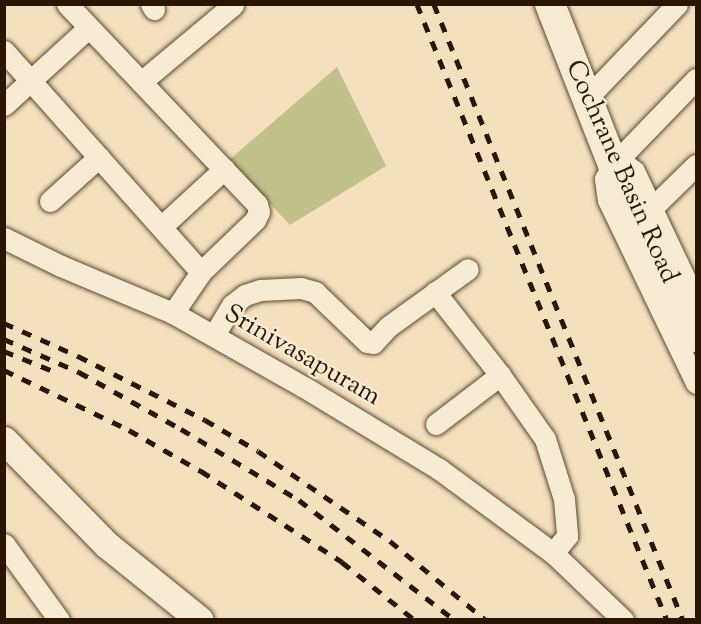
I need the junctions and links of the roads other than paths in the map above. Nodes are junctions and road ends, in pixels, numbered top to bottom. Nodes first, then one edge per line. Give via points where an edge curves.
1 (68, 4) edge
2 (550, 4) edge
3 (677, 4) edge
4 (233, 5) edge
5 (88, 28) junction
6 (4, 51) edge
7 (31, 79) junction
8 (696, 79) edge
9 (141, 82) junction
10 (587, 99) junction
11 (4, 105) edge
12 (99, 157) junction
13 (613, 165) junction
14 (696, 165) edge
15 (224, 169) junction
16 (50, 201) dead end
17 (647, 217) junction
18 (161, 227) junction
19 (4, 238) edge
20 (468, 269) dead end
21 (690, 270) edge
22 (201, 272) junction
23 (435, 292) junction
24 (696, 302) edge
25 (173, 313) junction
26 (214, 335) junction
27 (696, 338) edge
28 (501, 375) junction
29 (696, 383) edge
30 (436, 424) dead end
31 (4, 440) edge
32 (4, 544) edge
33 (553, 553) junction
34 (59, 620) edge
35 (200, 620) edge
36 (623, 620) edge

1 - 5 street
2 - 10 main road, Cochrane Basin Road
3 - 10 street
4 - 9 street
5 - 7 street
5 - 9 street
6 - 7 street
7 - 11 street
7 - 12 street
8 - 13 street
9 - 15 street
10 - 13 main road, Cochrane Basin Road
12 - 16 street
12 - 18 street
13 - 17 main road, Cochrane Basin Road
13 - 29 street via 605,179 608,200
14 - 17 street
15 - 18 street
15 - 22 street via 257,204 258,212 255,220
17 - 21 street
17 - 27 main road, Cochrane Basin Road
18 - 22 street
19 - 25 street, Srinivasapuram
20 - 23 street
21 - 24 street
22 - 25 street
23 - 26 street via 373,342 367,342 315,292 301,288 260,290 245,295 232,305
23 - 28 street
25 - 26 street, Srinivasapuram
26 - 33 street, Srinivasapuram via 439,469
28 - 30 street
28 - 33 street via 545,439 564,499 567,536
31 - 35 street via 107,545
32 - 34 street
33 - 36 street, Srinivasapuram

